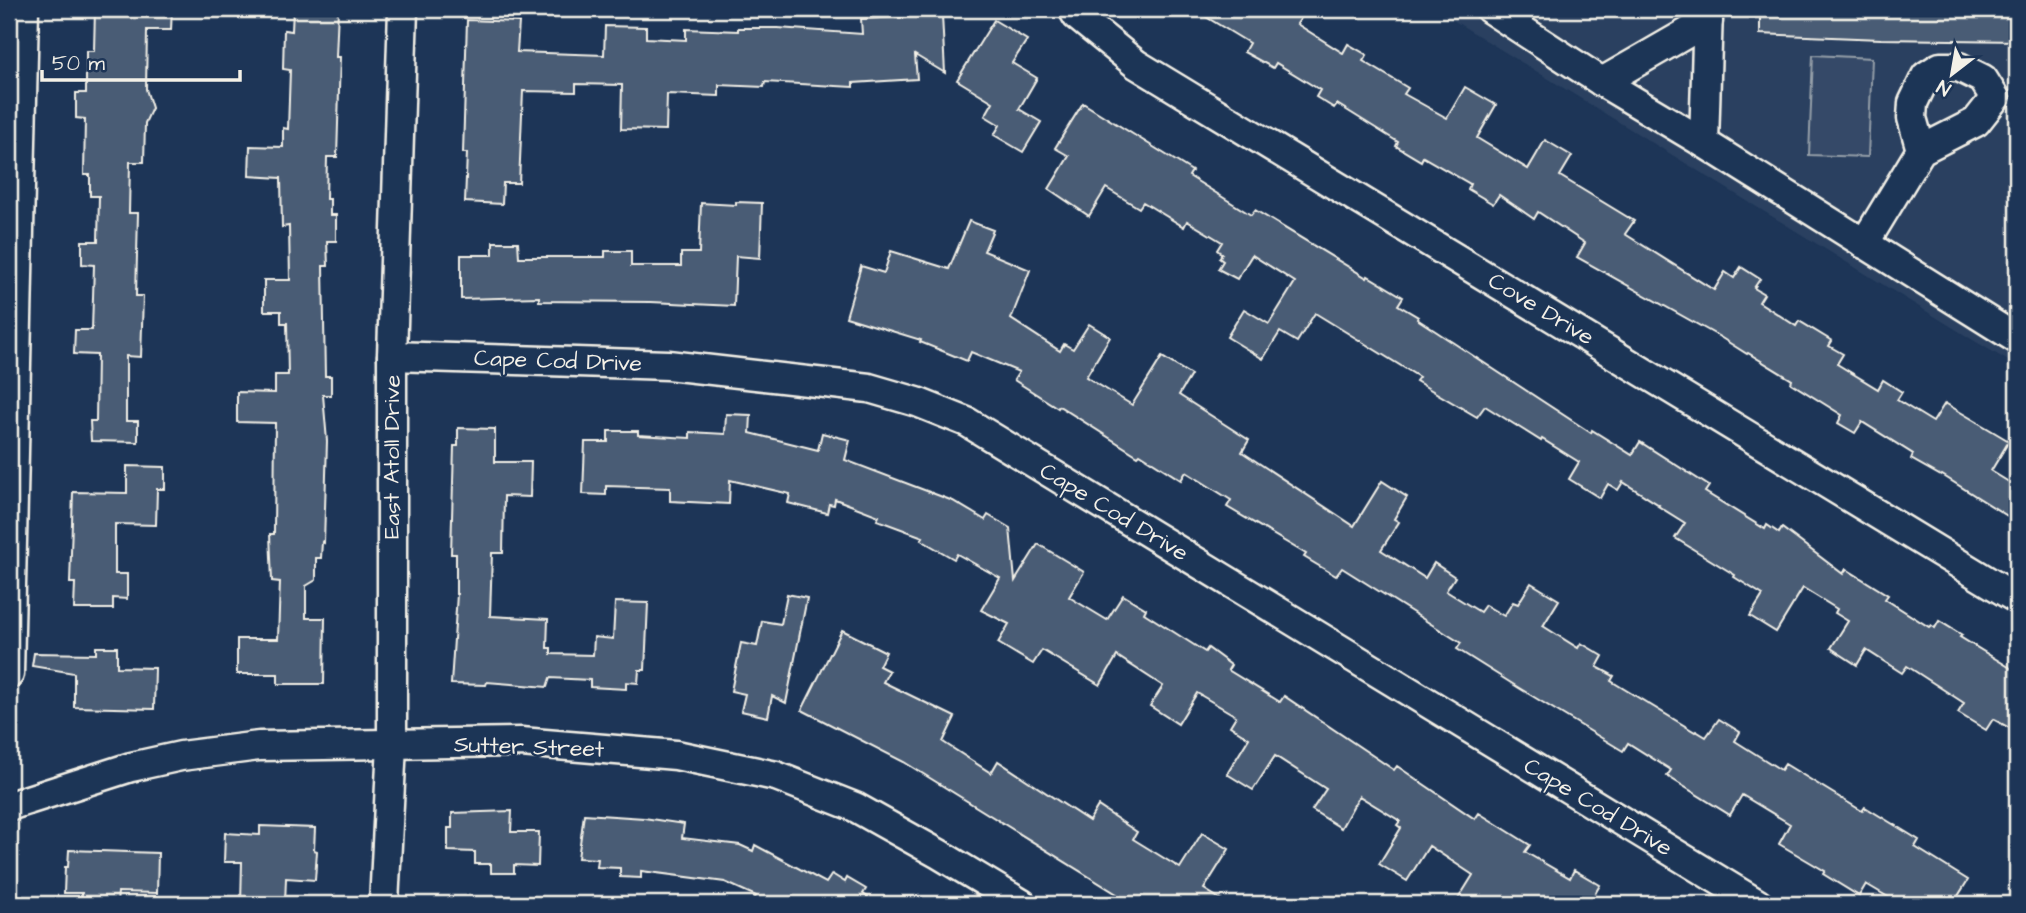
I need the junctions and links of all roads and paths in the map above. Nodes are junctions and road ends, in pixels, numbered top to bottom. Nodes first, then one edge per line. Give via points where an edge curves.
1 (24, 9) edge
2 (403, 9) edge
3 (1073, 9) edge
4 (1490, 9) edge
5 (1708, 15) edge
6 (1602, 82) junction
7 (2006, 98) edge
8 (1704, 143) junction
9 (1921, 150) junction
10 (1864, 244) junction
11 (2017, 339) edge
12 (392, 356) junction
13 (2017, 599) edge
14 (9, 674) edge
15 (392, 744) junction
16 (9, 806) edge
17 (384, 904) edge
18 (1022, 904) edge
19 (1758, 904) edge

1 - 14 street
2 - 12 street, East Atoll Drive
3 - 13 street, Cove Drive via 1136,64
4 - 6 street
5 - 6 street
5 - 8 street
6 - 8 street
7 - 9 street via 1976,122
7 - 9 street via 1959,67 1940,67 1926,76 1913,103 1912,118
8 - 10 street
9 - 10 street
10 - 11 street
12 - 15 street, East Atoll Drive
12 - 19 street, Cape Cod Drive via 668,365 869,388 967,422
15 - 16 street, Sutter Street via 259,746 181,756
15 - 17 street, East Atoll Drive
15 - 18 street, Sutter Street via 521,742 676,755 776,776 855,807

